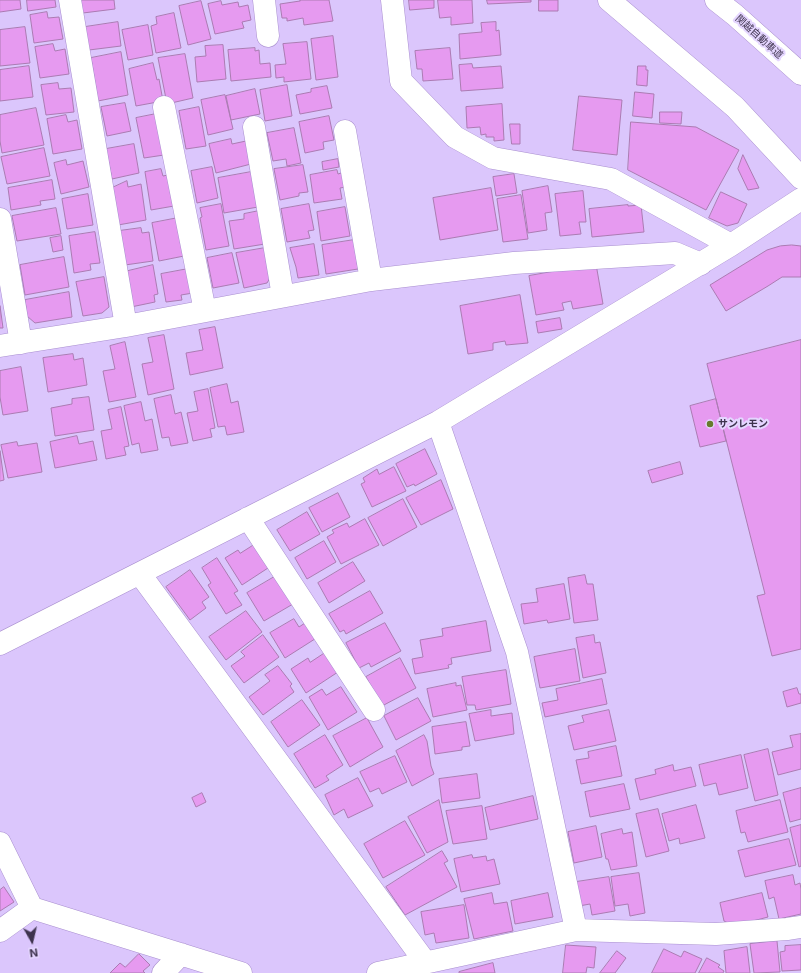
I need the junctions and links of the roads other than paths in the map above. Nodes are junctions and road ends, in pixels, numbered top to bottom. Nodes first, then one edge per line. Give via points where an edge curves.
1 (70, 0) edge
2 (264, 0) edge
3 (392, 0) edge
4 (609, 0) edge
5 (716, 0) edge
6 (268, 36) dead end
7 (801, 74) edge
8 (164, 106) dead end
9 (254, 127) dead end
10 (345, 131) dead end
11 (801, 178) edge
12 (801, 199) edge
13 (0, 219) edge
14 (731, 246) junction
15 (701, 264) junction
16 (5, 276) edge
17 (371, 280) junction
18 (283, 296) junction
19 (205, 311) junction
20 (126, 326) junction
21 (21, 343) junction
22 (0, 346) edge
23 (438, 422) junction
24 (248, 518) junction
25 (140, 574) junction
26 (0, 644) edge
27 (374, 710) dead end
28 (0, 843) edge
29 (32, 908) junction
30 (801, 927) edge
31 (576, 930) junction
32 (0, 931) edge
33 (181, 954) junction
34 (426, 964) junction
35 (404, 971) edge
36 (163, 973) edge
37 (241, 973) edge
38 (378, 973) edge

1 - 20 main road
2 - 6 main road
3 - 14 main road via 401,80 455,137 493,158 611,179
4 - 11 main road via 735,107
5 - 7 main road, 関越自動車道
8 - 19 main road
9 - 18 main road
10 - 17 main road
12 - 14 main road
13 - 16 main road
14 - 15 main road
15 - 17 main road via 675,253 514,263
15 - 23 main road
16 - 21 main road
17 - 18 main road
18 - 19 main road
19 - 20 main road
20 - 21 main road
21 - 22 main road
23 - 24 main road
23 - 31 main road via 517,652
24 - 25 main road
24 - 27 main road
25 - 26 main road
25 - 34 main road
28 - 29 main road
29 - 32 main road
29 - 33 main road
30 - 31 main road via 716,934
31 - 34 main road
33 - 36 main road
33 - 37 main road
34 - 35 main road
35 - 38 main road

